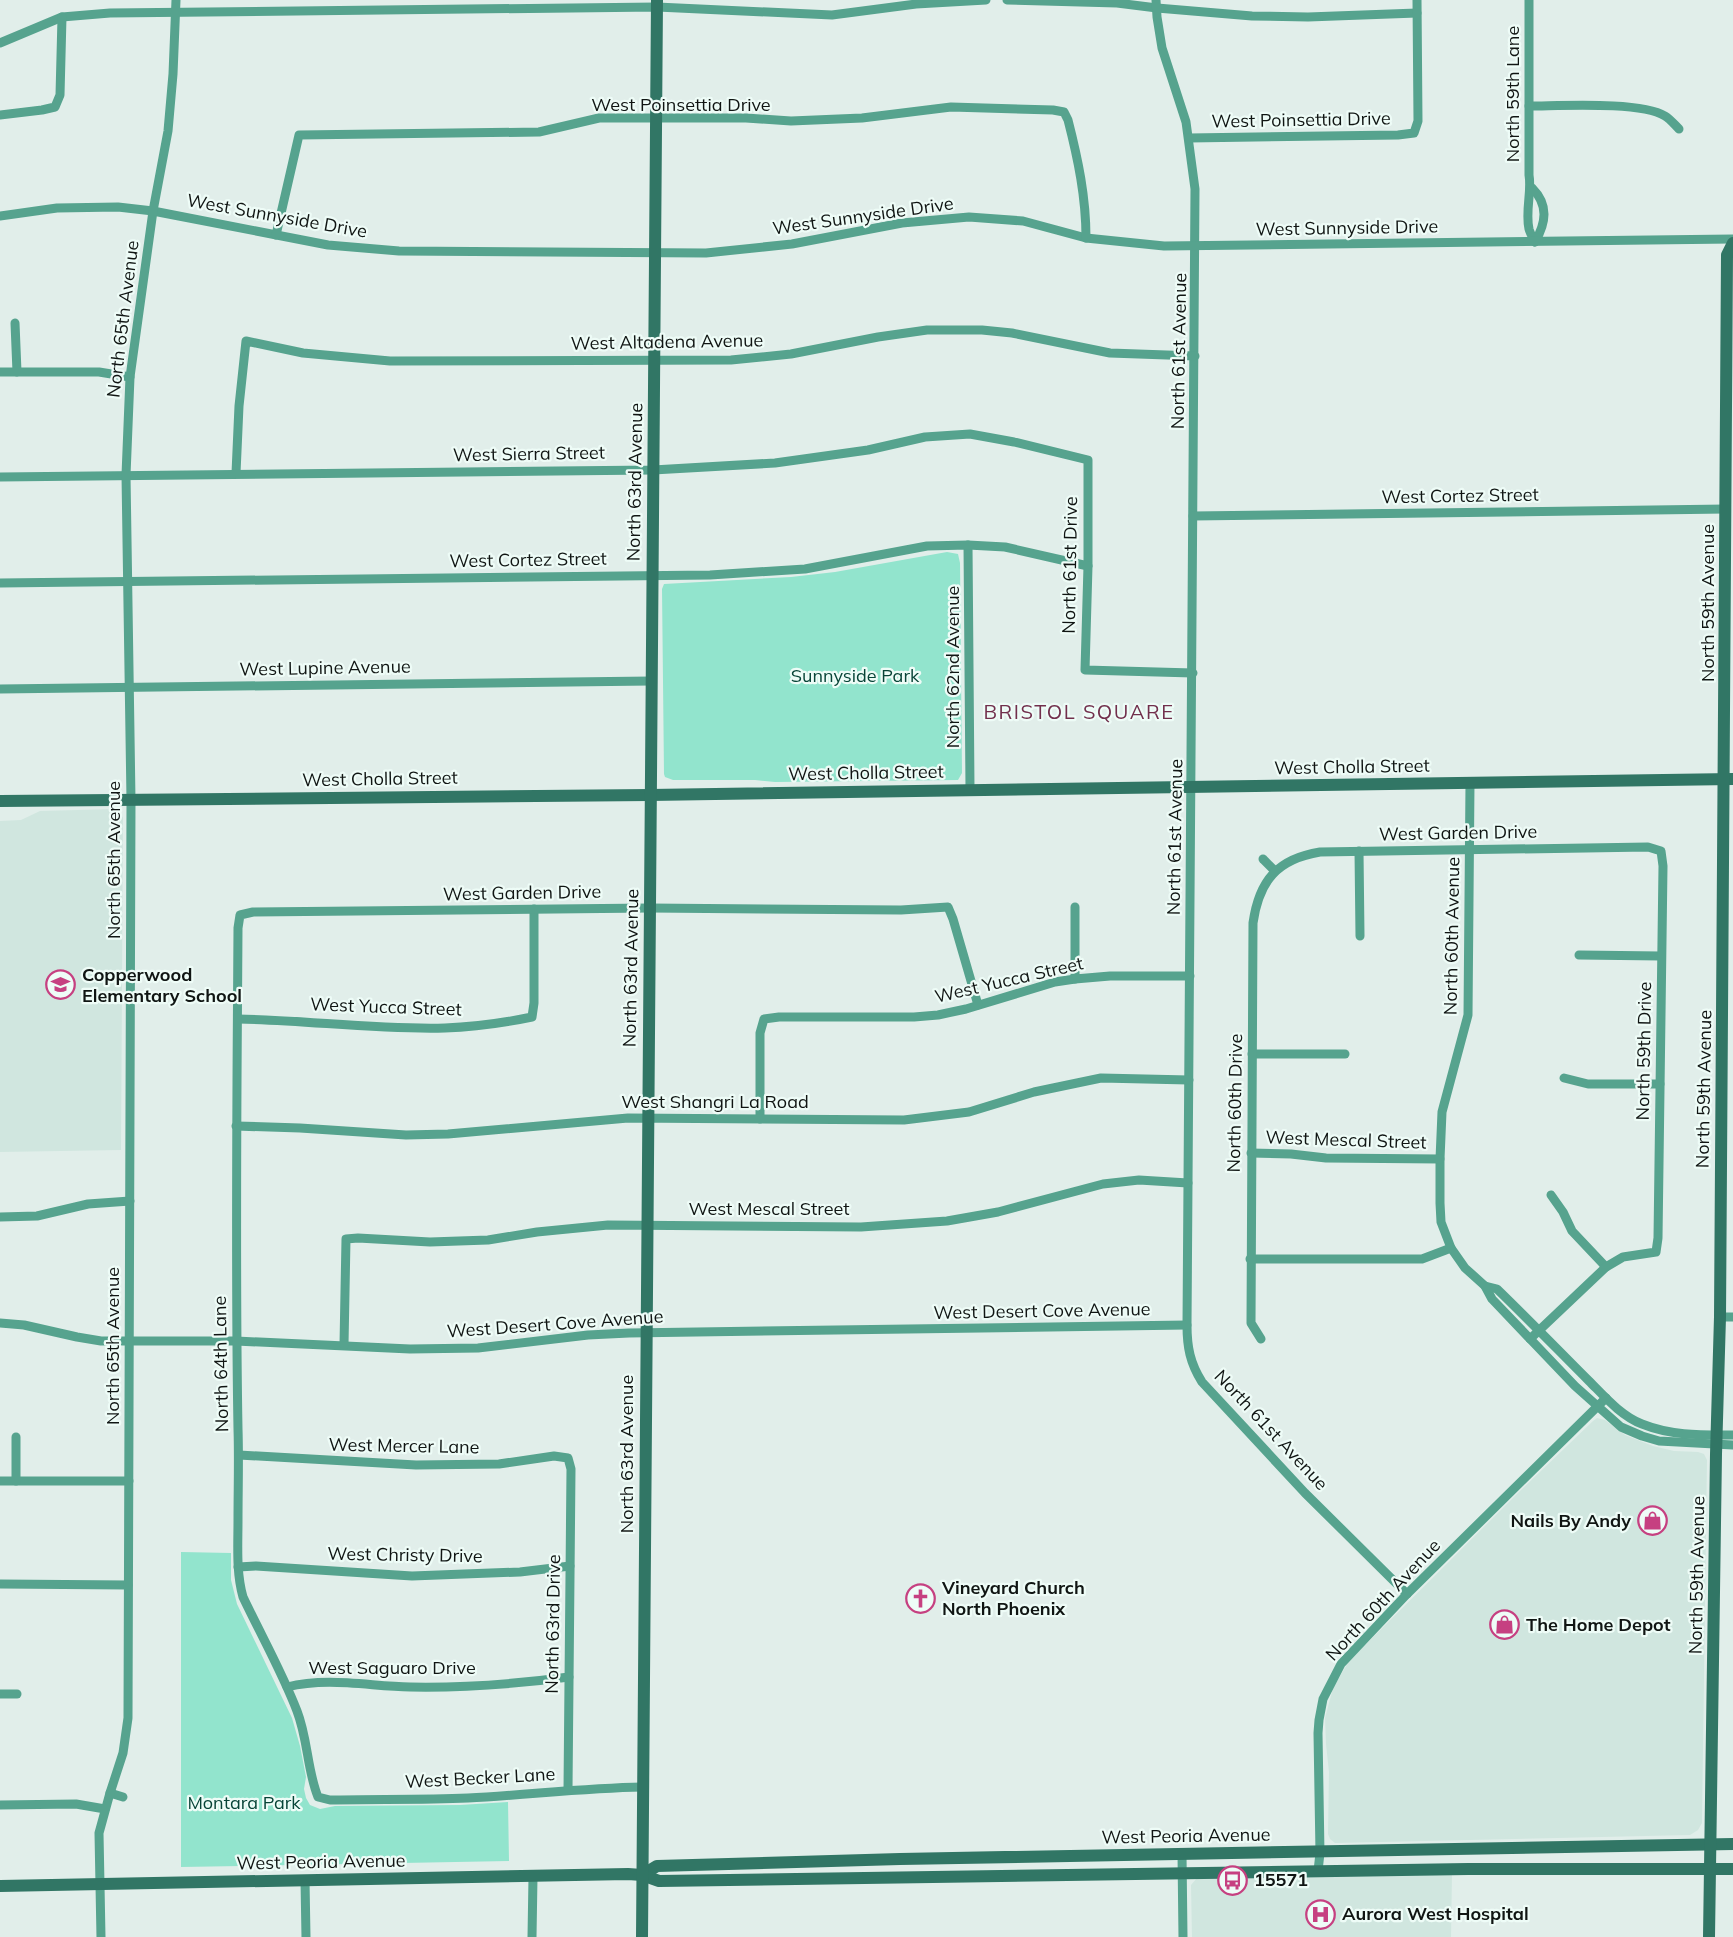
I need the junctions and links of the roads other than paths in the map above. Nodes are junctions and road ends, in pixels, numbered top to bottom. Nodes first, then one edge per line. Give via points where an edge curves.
1 (176, 0) edge
2 (319, 0) edge
3 (986, 0) edge
4 (1006, 0) edge
5 (1417, 0) edge
6 (1529, 0) edge
7 (657, 4) edge
8 (1157, 4) edge
9 (319, 11) junction
10 (176, 12) junction
11 (1417, 13) junction
12 (62, 17) junction
13 (0, 43) edge
14 (1529, 106) junction
15 (0, 115) edge
16 (656, 118) junction
17 (1678, 129) dead end
18 (1189, 138) junction
19 (1532, 188) junction
20 (153, 210) junction
21 (0, 216) edge
22 (276, 236) junction
23 (1086, 238) junction
24 (1733, 241) edge
25 (1535, 242) junction
26 (1196, 246) junction
27 (656, 252) junction
28 (15, 323) dead end
29 (1195, 356) junction
30 (654, 361) junction
31 (0, 372) edge
32 (17, 372) junction
33 (129, 377) junction
34 (1088, 460) joint
35 (653, 470) junction
36 (236, 473) junction
37 (126, 475) junction
38 (0, 477) edge
39 (1726, 509) junction
40 (1193, 516) junction
41 (968, 545) junction
42 (1088, 566) junction
43 (652, 575) junction
44 (128, 582) junction
45 (0, 583) edge
46 (1193, 673) junction
47 (651, 681) junction
48 (130, 687) junction
49 (0, 689) edge
50 (1729, 779) edge
51 (1470, 783) junction
52 (1192, 786) junction
53 (970, 789) junction
54 (650, 795) junction
55 (131, 800) junction
56 (0, 801) edge
57 (1470, 849) junction
58 (1359, 851) junction
59 (1661, 851) joint
60 (1263, 859) dead end
61 (1275, 871) junction
62 (1076, 907) dead end
63 (649, 908) junction
64 (534, 909) junction
65 (240, 915) joint
66 (1360, 936) dead end
67 (1579, 955) dead end
68 (1661, 956) junction
69 (1190, 976) junction
70 (1075, 979) junction
71 (978, 1005) junction
72 (238, 1019) junction
73 (1252, 1054) junction
74 (1345, 1054) dead end
75 (1564, 1078) dead end
76 (1189, 1080) junction
77 (1660, 1084) junction
78 (647, 1118) junction
79 (760, 1119) junction
80 (236, 1126) junction
81 (1251, 1153) junction
82 (1440, 1159) junction
83 (1188, 1183) junction
84 (1551, 1196) dead end
85 (130, 1201) junction
86 (0, 1216) edge
87 (647, 1225) junction
88 (1451, 1248) junction
89 (1250, 1259) junction
90 (1606, 1266) junction
91 (1485, 1286) junction
92 (1727, 1317) edge
93 (0, 1323) edge
94 (1187, 1325) junction
95 (1539, 1332) junction
96 (646, 1333) junction
97 (1261, 1339) dead end
98 (1530, 1339) junction
99 (236, 1341) junction
100 (129, 1342) junction
101 (344, 1345) junction
102 (1606, 1398) junction
103 (1597, 1407) junction
104 (1733, 1435) edge
105 (16, 1437) dead end
106 (1717, 1440) junction
107 (1733, 1445) edge
108 (239, 1455) junction
109 (568, 1458) joint
110 (0, 1481) edge
111 (16, 1481) junction
112 (129, 1481) junction
113 (570, 1566) junction
114 (238, 1567) junction
115 (0, 1584) edge
116 (128, 1585) junction
117 (1407, 1594) junction
118 (569, 1677) junction
119 (287, 1687) junction
120 (0, 1694) edge
121 (17, 1694) dead end
122 (642, 1787) junction
123 (568, 1790) junction
124 (110, 1793) junction
125 (123, 1797) dead end
126 (318, 1797) joint
127 (0, 1805) edge
128 (105, 1809) junction
129 (1733, 1844) edge
130 (1711, 1845) junction
131 (1519, 1848) junction
132 (1320, 1852) junction
133 (1182, 1854) junction
134 (1038, 1857) junction
135 (1520, 1869) junction
136 (1710, 1869) junction
137 (1733, 1869) edge
138 (1318, 1871) junction
139 (1183, 1873) junction
140 (642, 1875) junction
141 (533, 1877) junction
142 (927, 1877) junction
143 (305, 1880) junction
144 (100, 1884) junction
145 (0, 1886) edge
146 (101, 1937) edge
147 (306, 1937) edge
148 (532, 1937) edge
149 (642, 1937) edge
150 (1184, 1937) edge
151 (1710, 1937) edge

1 - 10 street, North 65th Avenue
2 - 9 street
3 - 7 street via 832,15
4 - 8 street
5 - 11 street
6 - 14 street, North 59th Lane
7 - 9 street
7 - 16 main road, North 63rd Avenue
8 - 11 street via 1252,16
8 - 18 street, North 61st Avenue via 1162,48
9 - 10 street
10 - 12 street
10 - 20 street, North 65th Avenue via 168,131
11 - 18 street, West Poinsettia Drive via 1418,121 1414,133
12 - 13 street
12 - 15 street via 60,95 55,106
14 - 17 street via 1598,105 1645,110 1665,116
14 - 19 street, North 59th Lane
16 - 22 street, West Poinsettia Drive via 599,118 539,132 299,135
16 - 23 street, West Poinsettia Drive via 826,120 951,107 1064,112 1082,181
16 - 27 main road, North 63rd Avenue
18 - 26 street, North 61st Avenue
19 - 25 street, North 59th Lane via 1529,228
19 - 25 street, North 59th Lane via 1541,197 1543,210 1543,227
20 - 21 street, West Sunnyside Drive via 88,206
20 - 22 street, West Sunnyside Drive
20 - 33 street, North 65th Avenue
22 - 27 street, West Sunnyside Drive via 328,245 399,250
23 - 26 street, West Sunnyside Drive
23 - 27 street, West Sunnyside Drive via 1023,221 969,217 902,223 748,249
24 - 25 street, West Sunnyside Drive
24 - 39 main road, North 59th Avenue via 1727,255
25 - 26 street, West Sunnyside Drive
26 - 29 street, North 61st Avenue
27 - 30 main road, North 63rd Avenue
28 - 32 street
29 - 30 street, West Altadena Avenue via 1110,353 1012,333 952,329 903,333 791,354
29 - 40 street, North 61st Avenue
30 - 35 main road, North 63rd Avenue
30 - 36 street, West Altadena Avenue via 390,361 303,353 246,341
31 - 32 street
32 - 33 street via 99,372
33 - 37 street, North 65th Avenue
34 - 35 street, West Sierra Street via 970,434 925,437 775,464
34 - 42 street, North 61st Drive
35 - 36 street, West Sierra Street
35 - 43 main road, North 63rd Avenue
36 - 37 street, West Sierra Street
37 - 38 street, West Sierra Street
37 - 44 street, North 65th Avenue
39 - 40 street, West Cortez Street
39 - 50 main road, North 59th Avenue
40 - 46 street, North 61st Avenue
41 - 42 street, West Cortez Street via 1005,547
41 - 43 street, West Cortez Street via 927,546 805,569
41 - 53 street, North 62nd Avenue
42 - 46 street, North 61st Drive via 1085,670
43 - 44 street, West Cortez Street
43 - 47 main road, North 63rd Avenue
44 - 45 street, West Cortez Street
44 - 48 street, North 65th Avenue
46 - 52 street, North 61st Avenue
47 - 48 street, West Lupine Avenue
47 - 54 main road, North 63rd Avenue
48 - 49 street, West Lupine Avenue
48 - 55 street, North 65th Avenue
50 - 51 main road, West Cholla Street
50 - 92 main road, North 59th Avenue
51 - 52 main road, West Cholla Street
51 - 57 street, North 60th Avenue
52 - 53 main road, West Cholla Street
52 - 69 street, North 61st Avenue
53 - 54 main road, West Cholla Street
54 - 55 main road, West Cholla Street
54 - 63 main road, North 63rd Avenue
55 - 56 main road, West Cholla Street
55 - 85 street, North 65th Avenue
57 - 58 street, West Garden Drive
57 - 59 street, West Garden Drive via 1648,847
57 - 82 street, North 60th Avenue via 1468,1016 1442,1113
58 - 61 street, West Garden Drive via 1306,854
58 - 66 street
59 - 68 street, North 59th Drive
60 - 61 street
61 - 73 street, North 60th Drive via 1261,890 1253,923
62 - 70 street
63 - 64 street, West Garden Drive
63 - 71 street, West Garden Drive via 948,907
63 - 78 main road, North 63rd Avenue
64 - 65 street, West Garden Drive
64 - 72 street, West Yucca Street via 532,1017 445,1028
65 - 72 street, North 64th Lane
67 - 68 street
68 - 77 street, North 59th Drive
69 - 70 street, West Yucca Street
69 - 76 street, North 61st Avenue
70 - 71 street, West Yucca Street
71 - 79 street, West Yucca Street via 914,1017 764,1019 760,1033
72 - 80 street, North 64th Lane
73 - 74 street
73 - 81 street, North 60th Drive
75 - 77 street via 1588,1084
76 - 79 street, West Shangri La Road via 1101,1078 1034,1092 969,1112 904,1119
76 - 83 street, North 61st Avenue
77 - 90 street, North 59th Drive via 1656,1252 1623,1257
78 - 79 street, West Shangri La Road
78 - 80 street, West Shangri La Road via 406,1135
78 - 87 main road, North 63rd Avenue
80 - 99 street, North 64th Lane
81 - 82 street, West Mescal Street
81 - 89 street, North 60th Drive
82 - 88 street, North 60th Avenue via 1441,1222
83 - 87 street, West Mescal Street via 1139,1180 1103,1184 998,1212 947,1221 861,1227
83 - 94 street, North 61st Avenue
84 - 90 street via 1572,1231
85 - 86 street via 88,1204 37,1216
85 - 100 street, North 65th Avenue
87 - 96 main road, North 63rd Avenue
87 - 101 street, West Mescal Street via 597,1226 488,1240 346,1239
88 - 89 street via 1422,1259
88 - 91 street, North 60th Avenue
89 - 97 street, North 60th Drive via 1251,1323
90 - 95 street
91 - 95 street, North 60th Avenue via 1497,1289
91 - 98 street, North 60th Avenue via 1492,1299
92 - 106 main road, North 59th Avenue
93 - 100 street, West Desert Cove Avenue via 89,1340
94 - 96 street, West Desert Cove Avenue
94 - 117 street, North 61st Avenue via 1189,1355 1202,1382 1305,1493
95 - 98 street
95 - 102 street, North 60th Avenue
96 - 101 street, West Desert Cove Avenue via 588,1335 478,1348
96 - 122 main road, North 63rd Avenue
98 - 103 street, North 60th Avenue
99 - 100 street, West Desert Cove Avenue
99 - 101 street, West Desert Cove Avenue
99 - 108 street, North 64th Lane
100 - 112 street, North 65th Avenue
102 - 103 street, North 60th Avenue
102 - 106 street via 1642,1424
103 - 106 street via 1621,1427 1642,1437 1674,1443
103 - 117 street, North 60th Avenue
104 - 106 street
105 - 111 street
106 - 107 street
106 - 130 main road, North 59th Avenue
108 - 109 street, West Mercer Lane via 416,1465
108 - 114 street, North 64th Lane
109 - 113 street, North 63rd Drive
110 - 111 street
111 - 112 street
112 - 116 street, North 65th Avenue
113 - 114 street, West Christy Drive via 412,1576
113 - 118 street, North 63rd Drive
114 - 119 street, North 64th Lane via 243,1597
115 - 116 street
116 - 124 street, North 65th Avenue via 127,1736
117 - 132 street, North 60th Avenue via 1350,1653 1323,1700 1318,1733
118 - 119 street, West Saguaro Drive via 457,1686 315,1682
118 - 123 street, North 63rd Drive
119 - 126 street, North 64th Lane via 307,1742
120 - 121 street
122 - 123 street, West Becker Lane
122 - 140 main road, North 63rd Avenue
123 - 126 street, West Becker Lane via 467,1798
124 - 125 street
124 - 128 street, North 65th Avenue
127 - 128 street via 76,1804
128 - 144 street, North 65th Avenue via 99,1833
129 - 130 main road, West Peoria Avenue
130 - 131 main road, West Peoria Avenue
130 - 136 main road, North 59th Avenue
131 - 132 main road, West Peoria Avenue
131 - 135 main road
132 - 133 main road, West Peoria Avenue
132 - 138 street, North 60th Avenue
133 - 134 main road, West Peoria Avenue
133 - 139 street
134 - 140 main road, West Peoria Avenue via 657,1866
134 - 142 main road via 1029,1867 956,1868
135 - 136 main road, West Peoria Avenue
135 - 138 main road, West Peoria Avenue
136 - 137 main road, West Peoria Avenue
136 - 151 main road, North 59th Avenue
138 - 139 main road, West Peoria Avenue
139 - 142 main road, West Peoria Avenue
139 - 150 street
140 - 141 main road, West Peoria Avenue
140 - 142 main road, West Peoria Avenue via 659,1881
140 - 149 main road, North 63rd Avenue
141 - 143 main road, West Peoria Avenue
141 - 148 street
143 - 144 main road, West Peoria Avenue
143 - 147 street
144 - 145 main road, West Peoria Avenue
144 - 146 street, North 65th Avenue

